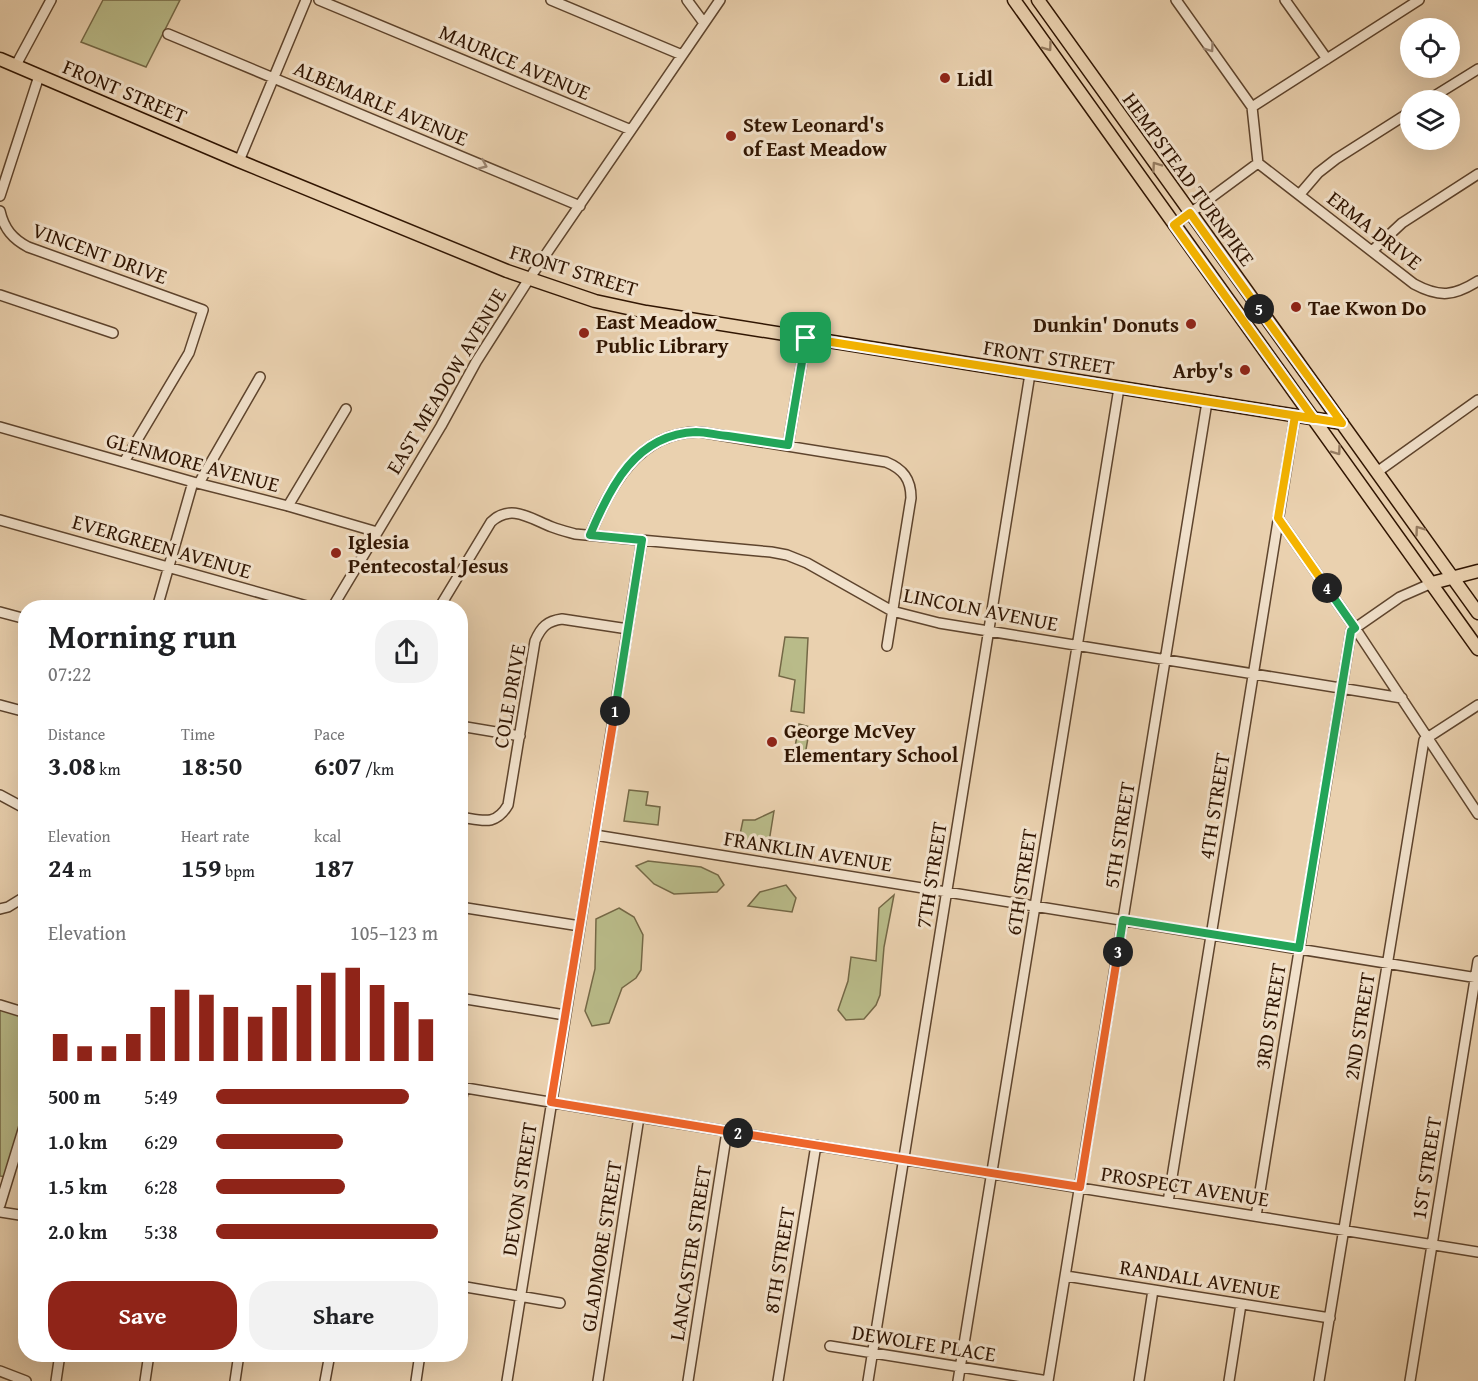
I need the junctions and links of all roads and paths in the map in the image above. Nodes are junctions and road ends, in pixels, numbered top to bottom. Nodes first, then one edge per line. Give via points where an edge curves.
1 (51, 0) edge
2 (306, 0) edge
3 (320, 0) edge
4 (551, 0) edge
5 (687, 0) edge
6 (720, 0) edge
7 (1014, 0) edge
8 (1038, 0) edge
9 (1176, 0) edge
10 (1285, 0) edge
11 (1419, 0) edge
12 (704, 23) junction
13 (168, 33) dead end
14 (682, 55) junction
15 (0, 59) edge
16 (1327, 59) junction
17 (16, 65) junction
18 (1478, 69) edge
19 (39, 76) junction
20 (274, 78) junction
21 (1444, 90) edge
22 (1252, 107) junction
23 (1400, 118) edge
24 (631, 130) junction
25 (239, 161) junction
26 (1258, 163) junction
27 (1478, 174) edge
28 (1300, 194) junction
29 (0, 196) edge
30 (580, 206) junction
31 (0, 211) edge
32 (1190, 213) junction
33 (1174, 225) junction
34 (1372, 251) junction
35 (529, 279) junction
36 (1478, 281) edge
37 (0, 295) edge
38 (113, 333) dead end
39 (806, 338) junction
40 (1030, 374) junction
41 (260, 377) dead end
42 (1119, 388) junction
43 (1478, 400) edge
44 (1207, 402) junction
45 (346, 409) dead end
46 (1295, 416) junction
47 (1314, 419) junction
48 (1342, 423) junction
49 (0, 427) edge
50 (788, 445) junction
51 (124, 462) junction
52 (1377, 472) junction
53 (196, 483) junction
54 (288, 506) junction
55 (1278, 518) junction
56 (0, 520) edge
57 (377, 532) junction
58 (590, 535) junction
59 (642, 540) junction
60 (168, 567) junction
61 (1478, 571) edge
62 (1454, 578) junction
63 (1432, 583) junction
64 (159, 600) edge
65 (286, 600) edge
66 (337, 600) edge
67 (444, 600) edge
68 (892, 611) junction
69 (0, 612) edge
70 (1478, 613) edge
71 (18, 617) edge
72 (628, 628) junction
73 (1355, 628) junction
74 (989, 631) junction
75 (1077, 645) junction
76 (887, 646) dead end
77 (1478, 649) edge
78 (1165, 659) junction
79 (1253, 674) junction
80 (1341, 688) junction
81 (1402, 698) junction
82 (0, 705) edge
83 (1478, 705) edge
84 (18, 710) edge
85 (468, 727) edge
86 (520, 736) junction
87 (1428, 737) junction
88 (0, 795) edge
89 (18, 805) edge
90 (1478, 814) edge
91 (468, 818) edge
92 (595, 835) junction
93 (947, 892) junction
94 (18, 901) edge
95 (1035, 906) junction
96 (468, 908) edge
97 (0, 909) edge
98 (1123, 920) junction
99 (580, 926) junction
100 (1211, 934) junction
101 (1299, 948) junction
102 (1478, 961) edge
103 (1387, 963) junction
104 (1476, 978) edge
105 (468, 999) edge
106 (0, 1005) edge
107 (18, 1010) edge
108 (565, 1015) junction
109 (468, 1088) edge
110 (551, 1102) junction
111 (639, 1117) junction
112 (728, 1131) junction
113 (816, 1145) junction
114 (18, 1146) edge
115 (904, 1159) junction
116 (992, 1173) junction
117 (1080, 1187) junction
118 (1168, 1202) junction
119 (0, 1204) edge
120 (0, 1212) edge
121 (18, 1215) edge
122 (1256, 1216) junction
123 (1345, 1230) junction
124 (1432, 1244) junction
125 (1478, 1252) edge
126 (1066, 1276) junction
127 (468, 1287) edge
128 (1154, 1290) junction
129 (520, 1296) junction
130 (560, 1303) dead end
131 (1241, 1304) junction
132 (1330, 1318) junction
133 (830, 1346) dead end
134 (873, 1353) junction
135 (59, 1362) edge
136 (148, 1362) edge
137 (238, 1362) edge
138 (329, 1362) edge
139 (419, 1362) edge
140 (960, 1367) junction
141 (0, 1371) edge
142 (26, 1381) edge
143 (56, 1381) edge
144 (145, 1381) edge
145 (235, 1381) edge
146 (326, 1381) edge
147 (416, 1381) edge
148 (507, 1381) edge
149 (598, 1381) edge
150 (688, 1381) edge
151 (778, 1381) edge
152 (868, 1381) edge
153 (958, 1381) edge
154 (1048, 1381) edge
155 (1139, 1381) edge
156 (1229, 1381) edge
157 (1320, 1381) edge
158 (1410, 1381) edge

1 - 17 street
2 - 20 street
3 - 24 street, MAURICE AVENUE
4 - 14 street
5 - 12 street
6 - 12 street, EAST MEADOW AVENUE
7 -> 33 main road, HEMPSTEAD TURNPIKE
32 -> 8 main road, HEMPSTEAD TURNPIKE
9 -> 22 street
10 - 16 street
11 - 16 street
12 - 14 street, EAST MEADOW AVENUE
13 - 20 street, ALBEMARLE AVENUE
14 - 24 street, EAST MEADOW AVENUE
15 - 17 main road, FRONT STREET
16 - 22 street
17 - 19 main road, FRONT STREET
18 - 21 street
19 - 25 main road, FRONT STREET
19 - 29 street
20 - 25 street
20 -> 30 street, ALBEMARLE AVENUE
22 - 26 street
23 - 28 street via 1336,159
24 - 30 street, EAST MEADOW AVENUE
25 - 35 main road, FRONT STREET
26 - 28 street, ERMA DRIVE
26 - 32 street
27 - 34 street via 1402,223
28 - 34 street, ERMA DRIVE
30 - 35 street, EAST MEADOW AVENUE
31 - 51 street, VINCENT DRIVE via 8,231 28,247 203,310 189,353
32 - 33 street
32 - 48 main road, HEMPSTEAD TURNPIKE
33 - 47 main road, HEMPSTEAD TURNPIKE
34 - 36 street, ERMA DRIVE via 1428,291 1450,294
35 - 39 main road, FRONT STREET via 595,301 646,312
35 - 57 street, EAST MEADOW AVENUE
37 - 38 street
39 - 40 main road, FRONT STREET
39 - 50 street
40 - 42 main road, FRONT STREET
40 - 74 street, 7TH STREET
41 - 53 street
42 - 44 main road, FRONT STREET
42 - 75 street, 6TH STREET
43 - 52 street
44 - 46 main road, FRONT STREET
44 - 78 street, 5TH STREET
45 - 54 street
46 - 47 main road, FRONT STREET
46 - 55 street, 4TH STREET
47 - 48 main road, FRONT STREET
47 -> 63 main road, HEMPSTEAD TURNPIKE
48 - 52 main road, HEMPSTEAD TURNPIKE
49 - 51 street, GLENMORE AVENUE
50 - 58 street via 700,432 658,441 626,466
50 - 68 street via 869,458 897,467 906,476 911,498
51 - 53 street, GLENMORE AVENUE
62 -> 52 main road, HEMPSTEAD TURNPIKE
53 - 54 street, GLENMORE AVENUE
53 - 60 street
54 - 57 street, GLENMORE AVENUE
55 - 73 street
55 - 79 street, 4TH STREET
56 - 60 street, EVERGREEN AVENUE
57 - 66 street, EAST MEADOW AVENUE
58 - 59 street, LINCOLN AVENUE
58 - 67 street, LINCOLN AVENUE via 555,529 520,513 497,516
59 - 68 street, LINCOLN AVENUE via 787,555
59 - 72 street, DEVON STREET
60 - 64 street
60 - 65 street, EVERGREEN AVENUE
61 - 62 main road
62 - 63 main road
62 - 70 main road, HEMPSTEAD TURNPIKE
63 - 73 street via 1400,597
63 - 77 main road, HEMPSTEAD TURNPIKE
68 - 74 street, LINCOLN AVENUE
68 - 76 street
69 - 71 street
72 - 86 street, COLE DRIVE via 562,619 543,626 536,641
72 - 92 street, DEVON STREET
73 - 80 street, 3RD STREET via 1351,631
73 - 81 street
74 - 75 street, LINCOLN AVENUE
74 - 93 street, 7TH STREET
75 - 78 street, LINCOLN AVENUE
75 - 95 street, 6TH STREET
78 - 79 street, LINCOLN AVENUE
78 - 98 street, 5TH STREET
79 - 80 street, LINCOLN AVENUE
79 - 100 street, 4TH STREET
80 - 81 street, LINCOLN AVENUE
80 - 101 street, 3RD STREET
81 - 87 street
82 - 84 street
83 - 87 street
85 - 86 street
86 - 91 street, COLE DRIVE via 510,799 503,813 488,821
87 - 90 street
87 - 103 street, 2ND STREET via 1424,740
88 - 89 street
92 - 93 street, FRANKLIN AVENUE
92 - 99 street, DEVON STREET
93 - 95 street, FRANKLIN AVENUE
93 - 115 street, 7TH STREET
94 - 97 street
95 - 98 street, FRANKLIN AVENUE
95 - 116 street, 6TH STREET
96 - 99 street
98 - 100 street, FRANKLIN AVENUE
98 - 117 street, 5TH STREET
99 - 108 street, DEVON STREET
100 - 101 street, FRANKLIN AVENUE
100 - 118 street, 4TH STREET
101 - 103 street, FRANKLIN AVENUE
101 - 122 street, 3RD STREET
102 - 104 street, 1ST STREET
103 - 104 street, FRANKLIN AVENUE
103 - 123 street, 2ND STREET
104 - 124 street, 1ST STREET
105 - 108 street
106 - 107 street
108 - 110 street, DEVON STREET
109 - 110 street, PROSPECT AVENUE
110 - 111 street, PROSPECT AVENUE
110 - 129 street, DEVON STREET
111 - 112 street, PROSPECT AVENUE
111 - 149 street, GLADMORE STREET
112 - 113 street, PROSPECT AVENUE
112 - 150 street, LANCASTER STREET
113 - 115 street, PROSPECT AVENUE
113 - 151 street, 8TH STREET
114 - 119 street
115 - 116 street, PROSPECT AVENUE
115 - 134 street, 7TH STREET
116 - 117 street, PROSPECT AVENUE
116 - 140 street, 6TH STREET
117 - 118 street, PROSPECT AVENUE
117 - 126 street, 5TH STREET
118 - 122 street, PROSPECT AVENUE
120 - 121 street
122 - 123 street, PROSPECT AVENUE
123 - 124 street, PROSPECT AVENUE
123 - 132 street, 2ND STREET
124 - 125 street, PROSPECT AVENUE
124 - 158 street, 1ST STREET
126 - 128 street, RANDALL AVENUE
126 - 154 street, 5TH STREET
127 - 129 street
128 - 131 street, RANDALL AVENUE
128 - 155 street
129 - 130 street
129 - 148 street, DEVON STREET
131 - 132 street, RANDALL AVENUE
131 - 156 street
132 - 157 street, 2ND STREET
133 - 134 street, DEWOLFE PLACE
134 - 140 street, DEWOLFE PLACE
134 - 152 street, 7TH STREET
135 - 143 street
136 - 144 street
137 - 145 street
138 - 146 street
139 - 147 street
140 - 153 street, 6TH STREET
140 - 154 street, DEWOLFE PLACE
141 - 142 street

